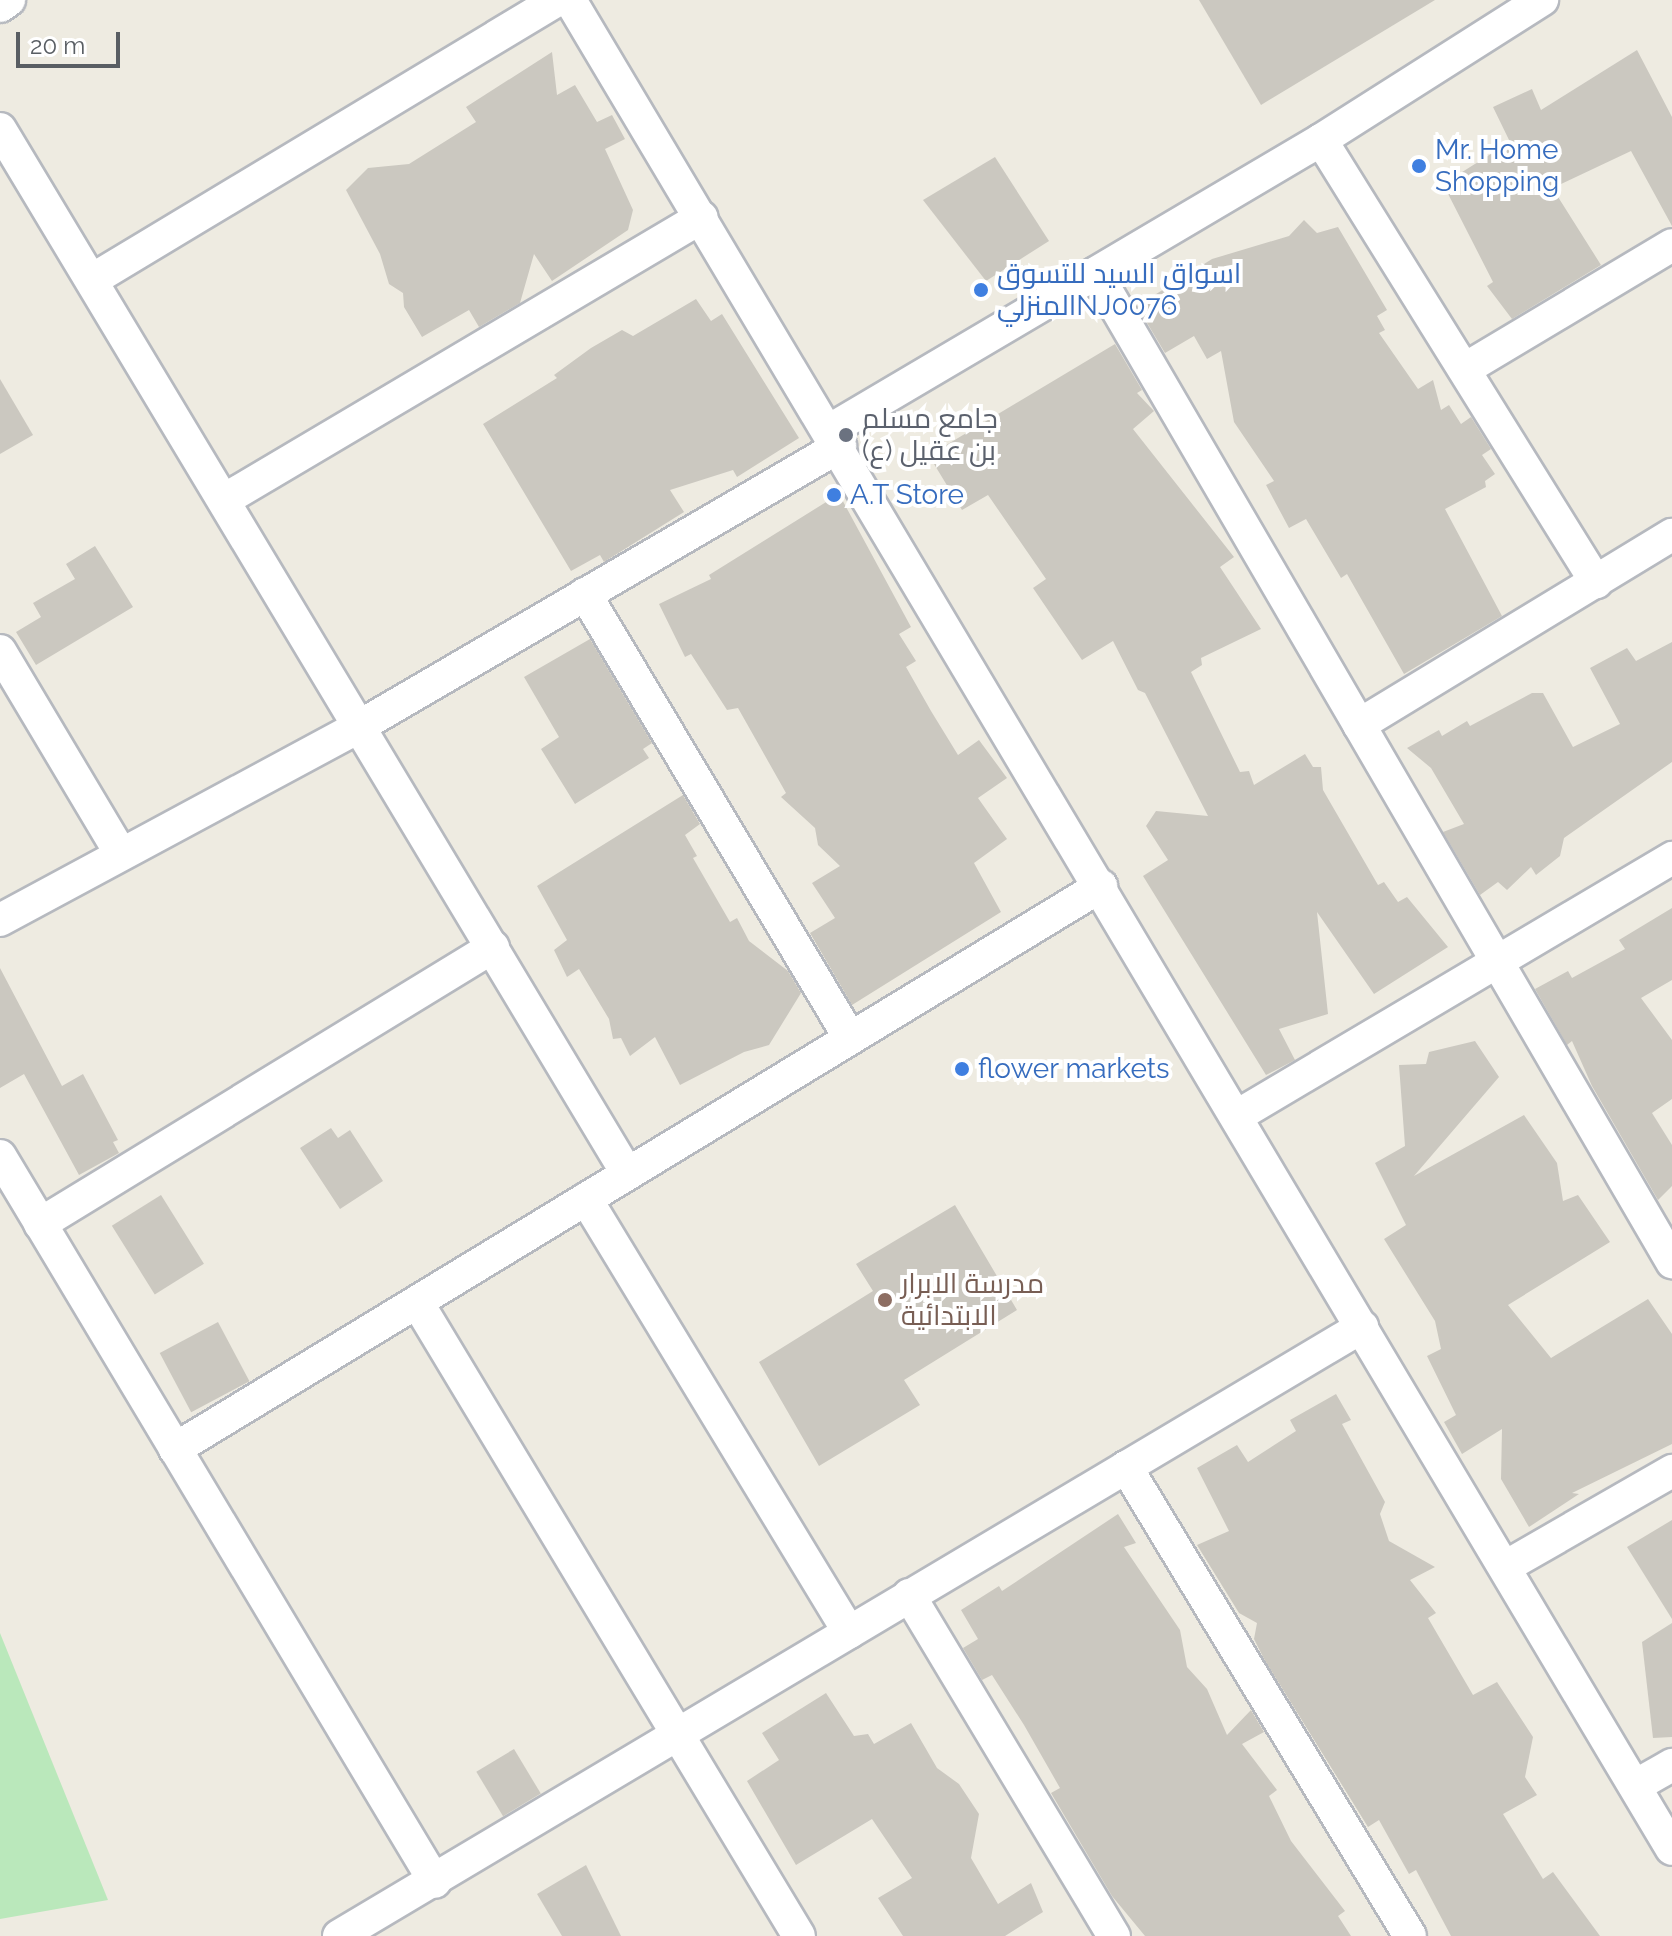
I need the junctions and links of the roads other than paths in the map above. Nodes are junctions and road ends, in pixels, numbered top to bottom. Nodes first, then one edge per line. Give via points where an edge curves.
1 (9, 0) edge
2 (557, 0) edge
3 (570, 0) edge
4 (1542, 0) edge
5 (0, 6) edge
6 (0, 129) edge
7 (1321, 140) junction
8 (702, 217) junction
9 (1672, 245) edge
10 (1096, 273) junction
11 (92, 280) junction
12 (1465, 369) junction
13 (835, 438) junction
14 (224, 500) junction
15 (1672, 535) edge
16 (1596, 582) junction
17 (585, 594) junction
18 (0, 651) edge
19 (1359, 725) junction
20 (360, 726) junction
21 (121, 854) junction
22 (1672, 858) edge
23 (1101, 886) junction
24 (0, 920) edge
25 (493, 947) junction
26 (1498, 963) junction
27 (850, 1038) junction
28 (1237, 1116) junction
29 (0, 1156) edge
30 (627, 1173) junction
31 (586, 1199) junction
32 (40, 1224) junction
33 (1672, 1262) edge
34 (417, 1302) junction
35 (1362, 1327) junction
36 (175, 1449) junction
37 (1126, 1467) junction
38 (1672, 1471) edge
39 (1505, 1567) junction
40 (909, 1595) junction
41 (849, 1632) junction
42 (676, 1738) junction
43 (1672, 1765) edge
44 (1635, 1786) junction
45 (1672, 1849) edge
46 (435, 1882) junction
47 (339, 1936) edge
48 (799, 1936) edge
49 (1114, 1936) edge
50 (1410, 1936) edge

1 - 5 street
2 - 11 street
3 - 8 street
4 - 7 street
6 - 11 street
7 - 10 street
7 - 12 street
8 - 13 street
8 - 14 street
9 - 12 street
10 - 13 street
10 - 19 street
11 - 14 street
12 - 16 street
13 - 17 street
13 - 23 street
14 - 20 street
15 - 16 street
16 - 19 street
17 - 20 street
17 - 27 street
18 - 21 street
19 - 26 street
20 - 21 street
20 - 25 street
21 - 24 street
22 - 26 street
23 - 27 street
23 - 28 street
25 - 30 street
25 - 32 street
26 - 28 street
26 - 33 street
27 - 30 street
28 - 35 street
29 - 32 street
30 - 31 street
31 - 34 street
31 - 41 street
32 - 36 street
34 - 36 street
34 - 42 street
35 - 37 street
35 - 39 street
36 - 46 street
37 - 40 street
37 - 50 street
38 - 39 street
39 - 44 street
40 - 41 street
40 - 49 street
41 - 42 street
42 - 46 street
42 - 48 street
43 - 44 street
44 - 45 street
46 - 47 street

